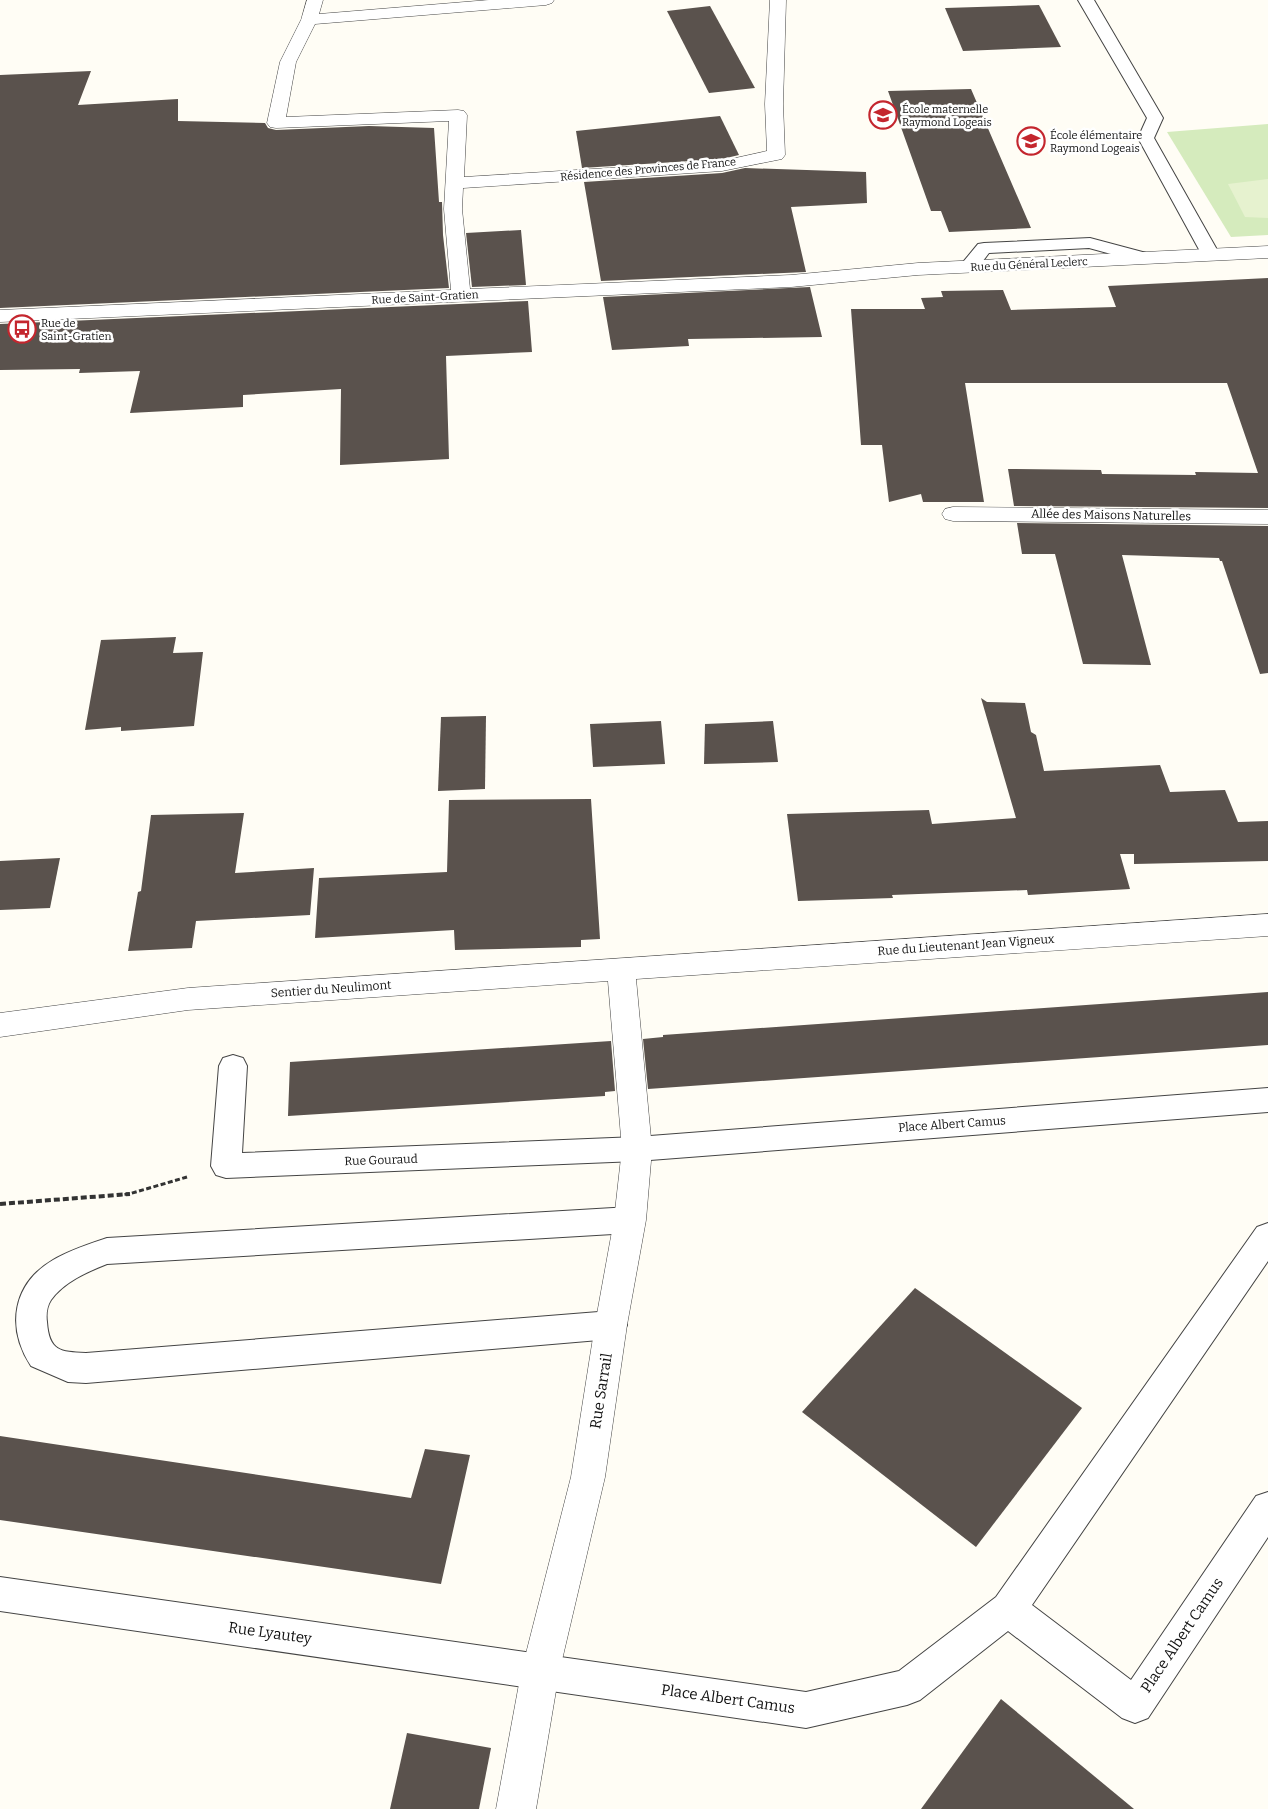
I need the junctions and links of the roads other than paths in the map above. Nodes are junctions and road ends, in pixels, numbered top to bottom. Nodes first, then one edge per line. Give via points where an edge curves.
1 (315, 0) edge
2 (546, 0) edge
3 (778, 0) edge
4 (1086, 0) edge
5 (309, 20) junction
6 (454, 183) junction
7 (1268, 252) edge
8 (1211, 255) junction
9 (791, 281) joint
10 (461, 296) junction
11 (0, 316) edge
12 (953, 514) dead end
13 (1268, 517) edge
14 (1268, 924) edge
15 (664, 966) joint
16 (621, 968) junction
17 (0, 1025) edge
18 (233, 1066) dead end
19 (1268, 1100) edge
20 (637, 1149) junction
21 (630, 1220) junction
22 (1268, 1236) edge
23 (611, 1325) junction
24 (1268, 1508) edge
25 (0, 1594) edge
26 (1008, 1608) junction
27 (540, 1673) junction
28 (516, 1809) edge

1 - 5 street
2 - 5 street
3 - 6 street, Résidence des Provinces de France via 774,104 776,154 722,166
4 - 8 lane via 1154,118 1146,138
5 - 6 street via 288,62 276,123 458,115
6 - 10 street via 453,210
7 - 8 street, Rue du Général Leclerc
8 - 9 street, Rue du Général Leclerc via 918,269
9 - 10 street, Rue de Saint-Gratien
10 - 11 street, Rue de Saint-Gratien
12 - 13 street, Allée des Maisons Naturelles
14 - 15 street, Rue du Lieutenant Jean Vigneux
15 - 16 street, Sentier du Neulimont
16 - 17 street, Sentier du Neulimont via 188,999
16 - 20 street, Rue Sarrail
18 - 20 lane, Rue Gouraud via 226,1166
19 - 20 lane, Place Albert Camus
20 - 21 street, Rue Sarrail
21 - 23 street, Rue Sarrail
21 - 23 lane via 107,1251 72,1263 41,1288 31,1308 32,1337 42,1356 68,1367 86,1368
22 - 26 lane, Place Albert Camus
23 - 27 street, Rue Sarrail via 588,1477
24 - 26 lane, Place Albert Camus via 1135,1705
25 - 27 lane, Rue Lyautey
26 - 27 lane, Place Albert Camus via 907,1687 806,1710
27 - 28 street, Rue Sarrail

